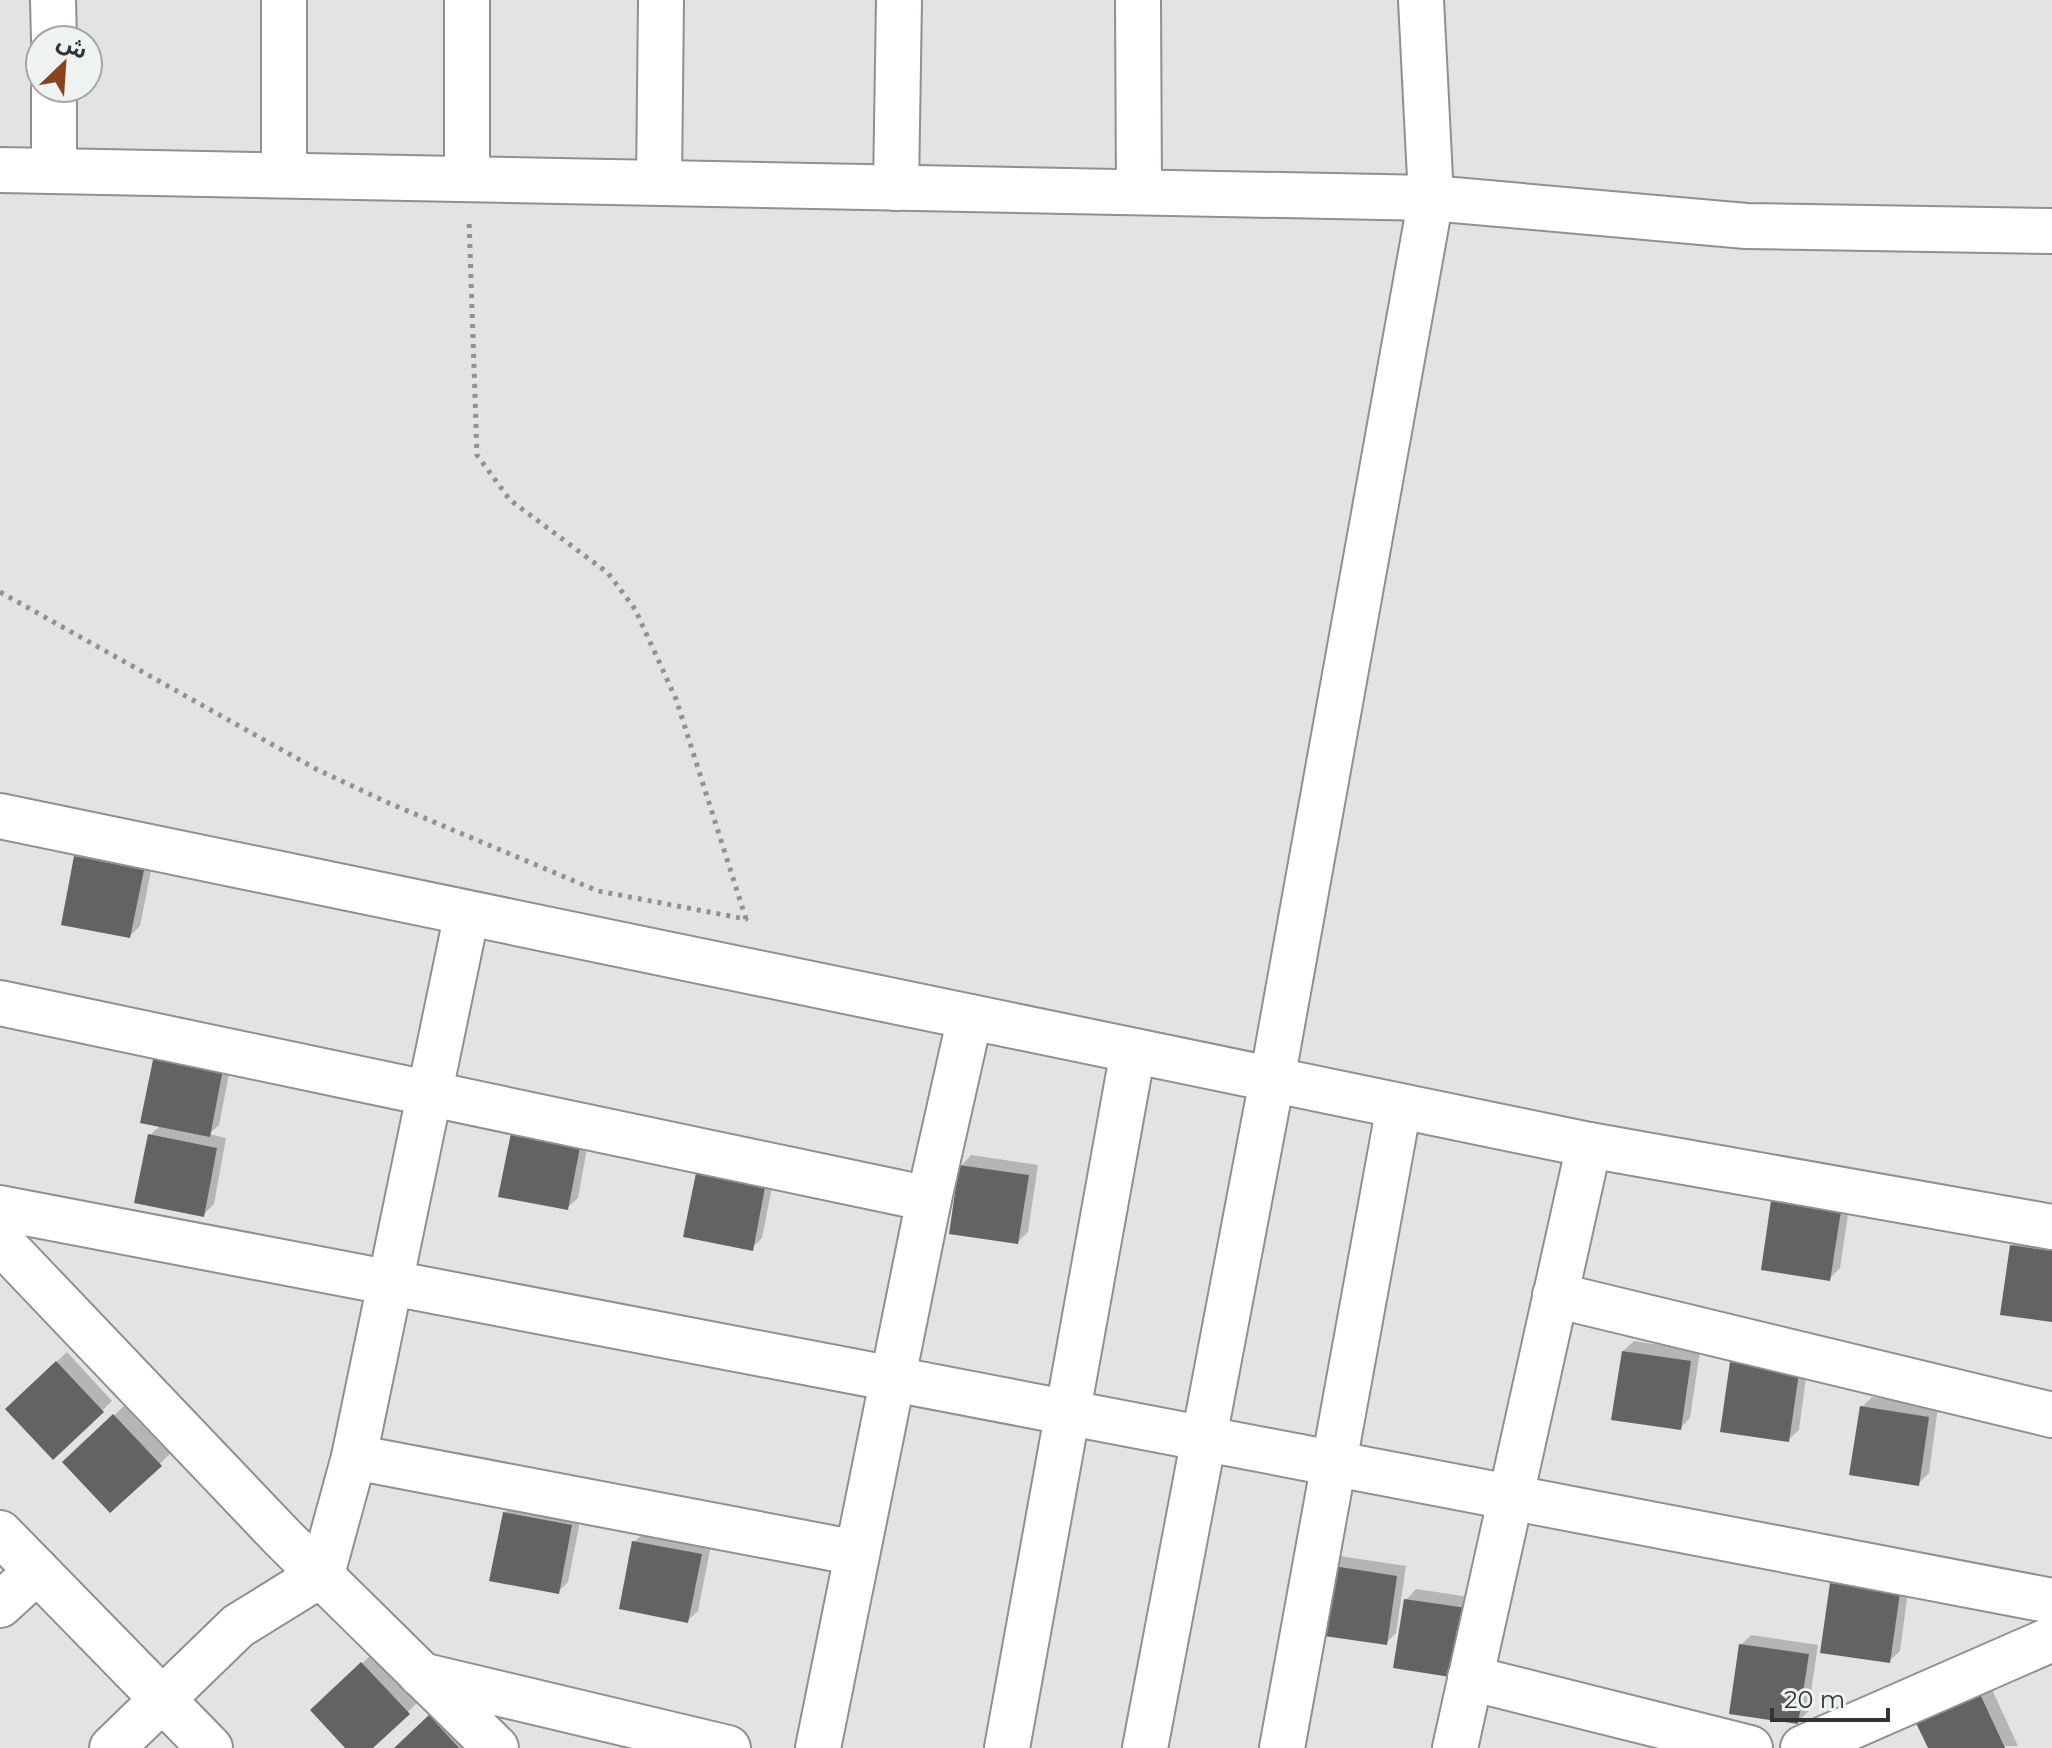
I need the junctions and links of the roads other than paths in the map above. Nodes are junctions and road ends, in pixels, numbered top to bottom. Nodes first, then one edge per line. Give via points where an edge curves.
1 (53, 0) edge
2 (284, 0) edge
3 (467, 0) edge
4 (661, 0) edge
5 (899, 0) edge
6 (1138, 0) edge
7 (1421, 0) edge
8 (54, 24) edge
9 (54, 104) edge
10 (0, 170) edge
11 (54, 170) junction
12 (284, 175) junction
13 (467, 179) junction
14 (659, 182) junction
15 (896, 188) junction
16 (1139, 192) junction
17 (1431, 198) junction
18 (2052, 231) edge
19 (0, 816) edge
20 (467, 913) junction
21 (0, 1003) edge
22 (970, 1017) junction
23 (1133, 1051) junction
24 (1272, 1080) junction
25 (429, 1093) junction
26 (1399, 1106) junction
27 (1589, 1145) junction
28 (929, 1199) junction
29 (0, 1208) edge
30 (2052, 1227) edge
31 (0, 1241) edge
32 (391, 1283) junction
33 (1555, 1295) junction
34 (893, 1379) junction
35 (1067, 1413) junction
36 (2052, 1415) edge
37 (1204, 1438) junction
38 (354, 1457) junction
39 (1334, 1464) junction
40 (1510, 1497) junction
41 (0, 1533) edge
42 (857, 1553) junction
43 (37, 1571) junction
44 (322, 1574) junction
45 (2052, 1601) edge
46 (0, 1605) edge
47 (2052, 1639) edge
48 (421, 1675) junction
49 (1470, 1678) junction
50 (163, 1702) junction
51 (112, 1748) edge
52 (210, 1748) edge
53 (496, 1748) edge
54 (728, 1748) edge
55 (818, 1748) edge
56 (1007, 1748) edge
57 (1145, 1748) edge
58 (1282, 1748) edge
59 (1455, 1748) edge
60 (1750, 1748) edge
61 (1803, 1748) edge

1 - 8 street
2 - 12 street
3 - 13 street
4 - 14 street
5 - 15 street
6 - 16 street
7 - 17 street
9 - 11 street
10 - 11 street
11 - 12 street
12 - 13 street
13 - 14 street
14 - 15 street
15 - 16 street
16 - 17 street
17 - 18 street via 1746,226
17 - 24 street
19 - 20 street
20 - 22 street
20 - 25 street
21 - 25 street
22 - 23 street
22 - 28 street
23 - 24 street
23 - 35 street
24 - 26 street
24 - 37 street
25 - 28 street
25 - 32 street
26 - 27 street
26 - 39 street
27 - 30 street
27 - 33 street
28 - 34 street
29 - 32 street
31 - 44 street
32 - 34 street
32 - 38 street
33 - 36 street
33 - 40 street
34 - 35 street
34 - 42 street
35 - 37 street
35 - 56 street
37 - 39 street
37 - 57 street
38 - 42 street
38 - 44 street
39 - 40 street
39 - 58 street
40 - 45 street
40 - 49 street
41 - 43 street
42 - 55 street
43 - 46 street
43 - 50 street
44 - 48 street
44 - 50 street via 238,1626
47 - 61 street
48 - 53 street
48 - 54 street
49 - 59 street
49 - 60 street
50 - 51 street
50 - 52 street

